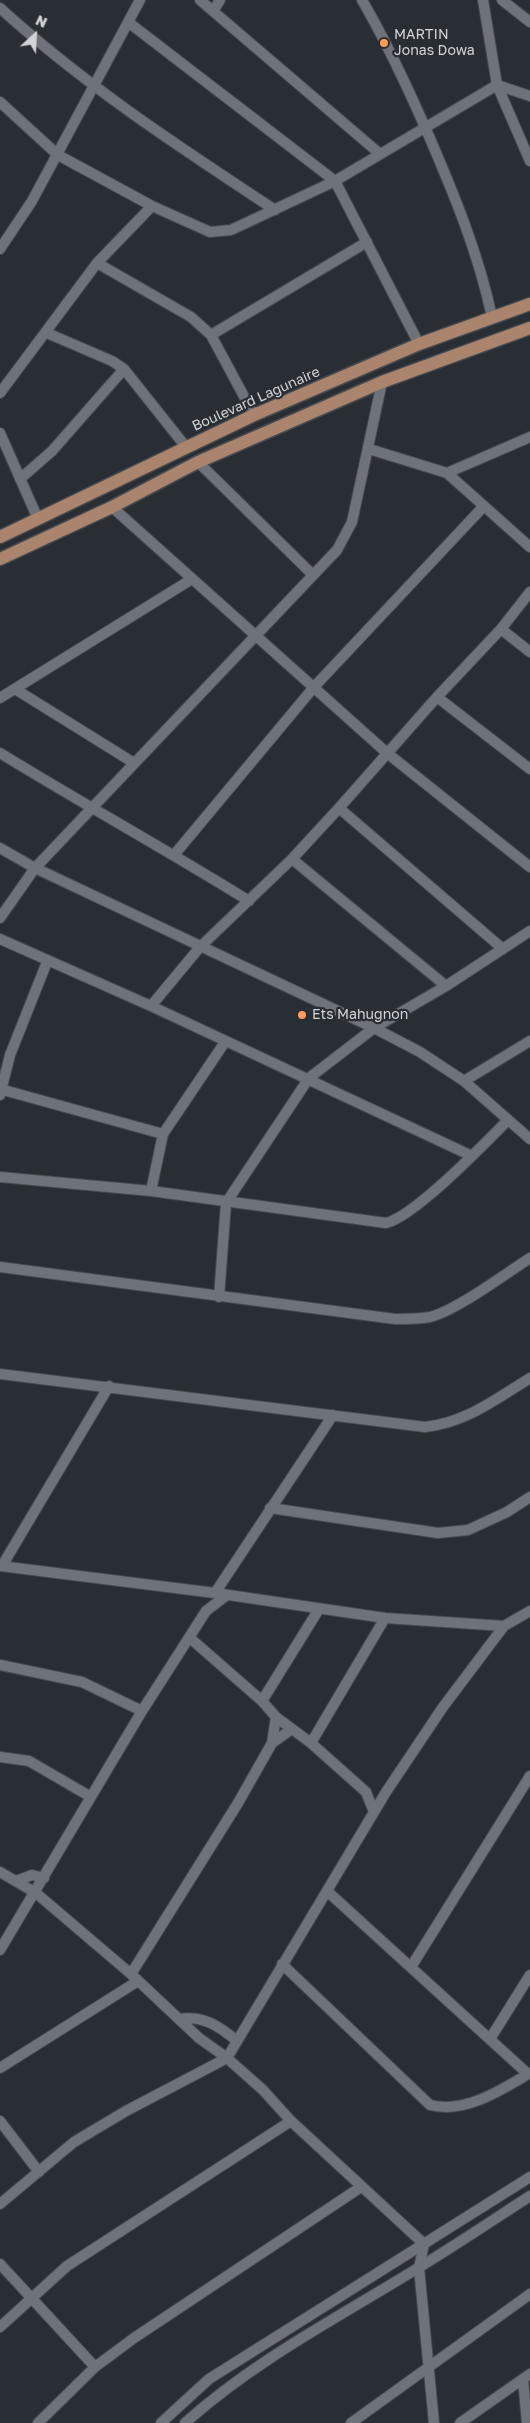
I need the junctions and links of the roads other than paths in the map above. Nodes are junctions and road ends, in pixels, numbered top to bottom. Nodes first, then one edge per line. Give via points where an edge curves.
1 (140, 0) edge
2 (200, 0) edge
3 (220, 0) edge
4 (362, 0) edge
5 (483, 0) edge
6 (502, 0) edge
7 (0, 8) edge
8 (213, 11) junction
9 (128, 22) junction
10 (530, 22) edge
11 (497, 84) junction
12 (94, 88) junction
13 (530, 96) edge
14 (0, 102) edge
15 (425, 128) junction
16 (380, 154) junction
17 (58, 155) junction
18 (530, 161) edge
19 (335, 181) junction
20 (152, 206) junction
21 (275, 210) junction
22 (367, 242) junction
23 (0, 249) edge
24 (97, 264) junction
25 (530, 304) edge
26 (492, 317) junction
27 (530, 328) edge
28 (47, 332) junction
29 (211, 335) junction
30 (419, 344) junction
31 (124, 369) junction
32 (382, 382) junction
33 (0, 393) edge
34 (254, 415) junction
35 (0, 434) edge
36 (530, 438) edge
37 (186, 447) junction
38 (369, 449) junction
39 (198, 462) junction
40 (447, 473) junction
41 (20, 479) junction
42 (484, 506) junction
43 (112, 507) junction
44 (38, 519) junction
45 (0, 537) edge
46 (530, 547) edge
47 (0, 559) edge
48 (313, 575) junction
49 (192, 579) junction
50 (530, 592) edge
51 (501, 629) junction
52 (255, 635) junction
53 (530, 652) edge
54 (314, 687) junction
55 (16, 689) junction
56 (437, 697) junction
57 (0, 698) edge
58 (0, 753) edge
59 (387, 753) junction
60 (134, 763) junction
61 (530, 769) edge
62 (339, 808) junction
63 (91, 809) junction
64 (0, 848) edge
65 (174, 855) junction
66 (292, 859) junction
67 (530, 867) edge
68 (35, 868) junction
69 (249, 902) junction
70 (0, 918) edge
71 (530, 931) edge
72 (0, 939) edge
73 (200, 947) junction
74 (503, 948) junction
75 (47, 962) junction
76 (446, 986) junction
77 (151, 1006) junction
78 (374, 1028) junction
79 (530, 1041) edge
80 (225, 1042) junction
81 (309, 1078) junction
82 (464, 1081) junction
83 (0, 1091) edge
84 (508, 1120) junction
85 (163, 1134) junction
86 (530, 1139) edge
87 (472, 1156) junction
88 (0, 1177) edge
89 (151, 1192) junction
90 (226, 1203) junction
91 (530, 1258) edge
92 (0, 1267) edge
93 (219, 1296) junction
94 (0, 1374) edge
95 (530, 1378) edge
96 (108, 1386) junction
97 (333, 1415) junction
98 (530, 1497) edge
99 (270, 1508) junction
100 (1, 1566) edge
101 (201, 1591) junction
102 (215, 1592) junction
103 (227, 1595) junction
104 (319, 1609) junction
105 (206, 1611) junction
106 (530, 1611) edge
107 (385, 1618) junction
108 (504, 1626) junction
109 (190, 1638) junction
110 (0, 1665) edge
111 (262, 1702) junction
112 (128, 1706) junction
113 (142, 1711) junction
114 (276, 1717) junction
115 (135, 1722) junction
116 (292, 1729) junction
117 (272, 1743) junction
118 (311, 1743) junction
119 (0, 1757) edge
120 (530, 1776) edge
121 (366, 1792) junction
122 (386, 1792) junction
123 (91, 1796) junction
124 (374, 1812) junction
125 (0, 1872) edge
126 (44, 1878) junction
127 (16, 1881) junction
128 (327, 1891) junction
129 (36, 1893) junction
130 (0, 1950) edge
131 (282, 1964) junction
132 (411, 1967) junction
133 (530, 1975) edge
134 (135, 1978) junction
135 (179, 2019) junction
136 (490, 2039) junction
137 (237, 2040) junction
138 (227, 2058) junction
139 (0, 2068) edge
140 (529, 2074) edge
141 (0, 2121) edge
142 (291, 2121) junction
143 (39, 2172) junction
144 (530, 2177) edge
145 (361, 2188) junction
146 (530, 2196) edge
147 (0, 2204) edge
148 (424, 2244) junction
149 (0, 2264) edge
150 (419, 2268) junction
151 (530, 2294) edge
152 (32, 2296) junction
153 (0, 2327) edge
154 (430, 2365) junction
155 (96, 2367) junction
156 (527, 2377) edge
157 (38, 2423) edge
158 (161, 2423) edge
159 (185, 2423) edge
160 (351, 2423) edge
161 (434, 2423) edge
162 (460, 2423) edge
163 (527, 2423) edge

1 - 9 street
2 - 8 street
3 - 8 street
4 - 15 street via 387,44
5 - 11 street
6 - 10 street
7 - 12 street
8 - 16 street
9 - 12 street
9 - 19 street
11 - 13 street
11 - 15 street
11 - 18 street
12 - 17 street
12 - 21 street
14 - 17 street
15 - 16 street
15 - 26 street via 469,230
16 - 19 street
17 - 20 street
17 - 23 street via 28,209
19 - 21 street
19 - 22 street
20 - 21 street via 210,232 230,230
20 - 24 street
22 - 29 street
22 - 30 street
24 - 28 street
24 - 29 street via 191,317
25 - 26 main road, Boulevard Lagunaire
26 - 30 main road, Boulevard Lagunaire
27 - 32 main road
28 - 31 street
28 - 33 street
29 - 34 street
30 - 34 main road, Boulevard Lagunaire
31 - 37 street
31 - 41 street via 52,451
32 - 38 street
32 - 39 main road
34 - 37 main road, Boulevard Lagunaire
35 - 41 street
36 - 40 street
37 - 44 main road, Boulevard Lagunaire
38 - 40 street
38 - 48 street via 352,522 337,550
39 - 43 main road
39 - 48 street
40 - 42 street
41 - 44 street
42 - 46 street
42 - 54 street
43 - 47 main road
43 - 49 street
44 - 45 main road, Boulevard Lagunaire
48 - 52 street
49 - 52 street
49 - 55 street
50 - 51 street
51 - 53 street
51 - 56 street
52 - 54 street
52 - 60 street
54 - 59 street
54 - 65 street
55 - 57 street
55 - 60 street
56 - 59 street
56 - 61 street
58 - 63 street
59 - 62 street
59 - 67 street
60 - 63 street
62 - 66 street
62 - 74 street
63 - 65 street
63 - 68 street
64 - 68 street
65 - 69 street
66 - 69 street
66 - 76 street
68 - 70 street
68 - 73 street
69 - 73 street
71 - 74 street
72 - 75 street
73 - 77 street
73 - 78 street
74 - 76 street
75 - 77 street
75 - 83 street via 10,1055
76 - 78 street
77 - 80 street
78 - 81 street
78 - 82 street via 420,1052
79 - 82 street
80 - 81 street
80 - 85 street
81 - 87 street
81 - 90 street
82 - 84 street
83 - 85 street
84 - 86 street
84 - 87 street
85 - 89 street
87 - 90 street via 402,1217 386,1223
88 - 89 street
89 - 90 street
90 - 93 street
91 - 93 street via 448,1309 418,1319 395,1319
92 - 93 street
94 - 96 street
95 - 97 street via 471,1414 442,1425 425,1426
96 - 97 street
96 - 100 street
97 - 99 street
98 - 99 street via 468,1530 438,1533
99 - 102 street
100 - 101 street
101 - 102 street
101 - 105 street
102 - 103 street
103 - 104 street
103 - 105 street
104 - 107 street
104 - 111 street
105 - 109 street
106 - 108 street
107 - 108 street
107 - 118 street
108 - 122 street via 443,1707
109 - 111 street
109 - 113 street
110 - 112 street via 82,1682
111 - 114 street
112 - 113 street
112 - 115 street
113 - 115 street
114 - 116 street
114 - 117 street
115 - 123 street
116 - 117 street
116 - 118 street
117 - 134 street
118 - 121 street
119 - 123 street via 29,1761
120 - 132 street
121 - 122 street
121 - 124 street
122 - 124 street
123 - 126 street
124 - 128 street
125 - 127 street
126 - 127 street via 32,1875
126 - 129 street
127 - 129 street
128 - 131 street
128 - 132 street
129 - 130 street
129 - 134 street
131 - 137 street
131 - 140 street via 430,2105 449,2108 477,2101
132 - 136 street
133 - 136 street
134 - 135 street
134 - 139 street
135 - 137 street via 192,2017 208,2021
135 - 138 street
136 - 140 street
137 - 138 street
138 - 142 street
138 - 143 street via 74,2142
141 - 143 street
142 - 145 street
142 - 152 street via 67,2266
143 - 147 street
144 - 148 street
145 - 148 street
145 - 155 street via 134,2338
146 - 150 street
148 - 150 street
148 - 158 street via 209,2379
149 - 152 street
150 - 154 street
150 - 159 street via 316,2328 233,2383
151 - 154 street
152 - 153 street
152 - 155 street
154 - 160 street
154 - 161 street
155 - 157 street
156 - 162 street
156 - 163 street

